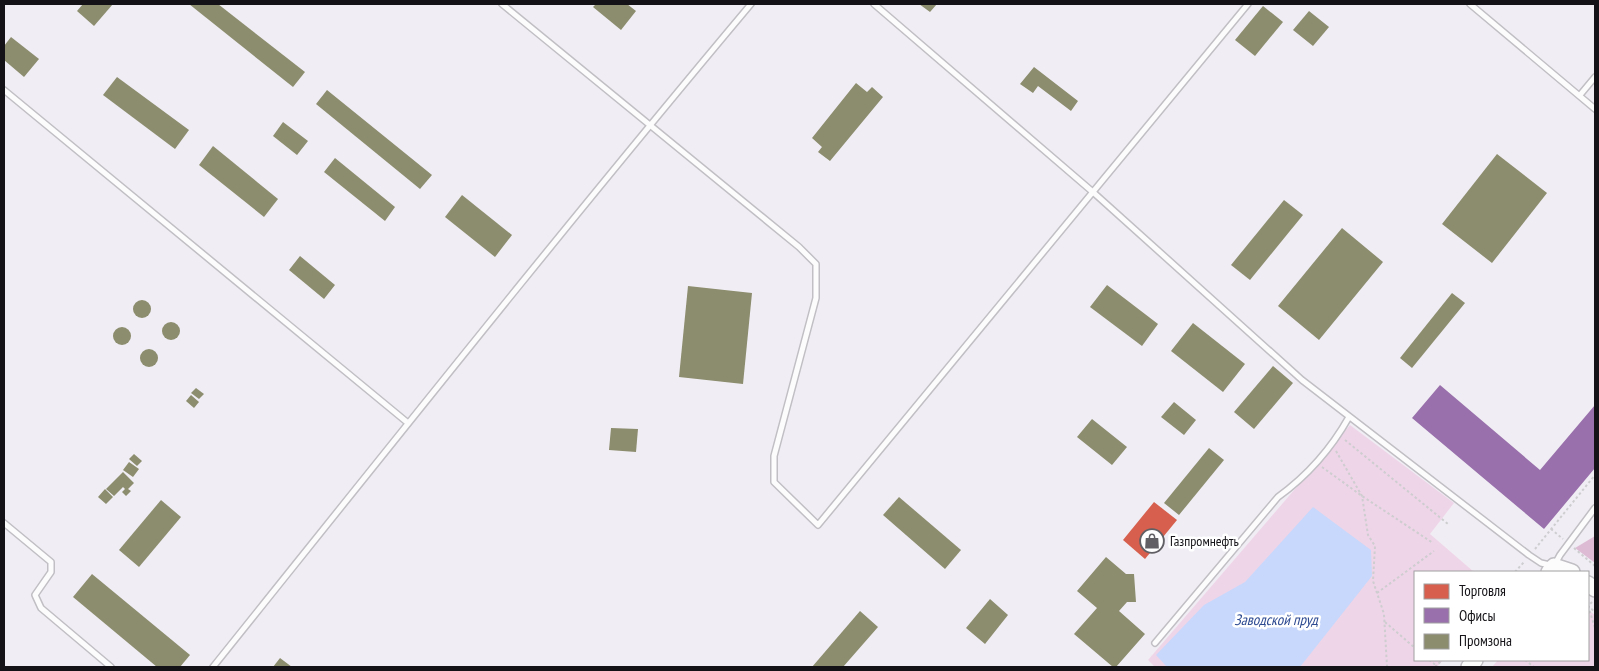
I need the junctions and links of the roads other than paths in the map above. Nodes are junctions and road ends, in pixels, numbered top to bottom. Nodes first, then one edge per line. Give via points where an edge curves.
1 (502, 4) edge
2 (751, 4) edge
3 (874, 4) edge
4 (1248, 4) edge
5 (1470, 4) edge
6 (1595, 77) edge
7 (4, 90) edge
8 (1580, 95) junction
9 (1595, 109) edge
10 (650, 125) junction
11 (1094, 192) junction
12 (1349, 417) junction
13 (408, 423) junction
14 (1595, 508) edge
15 (4, 523) edge
16 (1552, 569) edge
17 (1565, 571) edge
18 (1155, 643) dead end
19 (111, 667) edge
20 (213, 667) edge

1 - 10 lane
2 - 10 lane
3 - 11 lane
4 - 11 lane
5 - 8 lane
6 - 8 lane
7 - 13 lane
8 - 9 lane
10 - 11 lane via 816,264 816,298 774,456 774,482 818,525
10 - 13 lane
11 - 12 lane via 1302,380
12 - 16 lane via 1529,555
12 - 18 lane via 1332,445 1296,484 1278,497
13 - 20 lane
14 - 16 lane
15 - 19 lane via 51,562 51,572 35,595 41,608
16 - 17 main road

